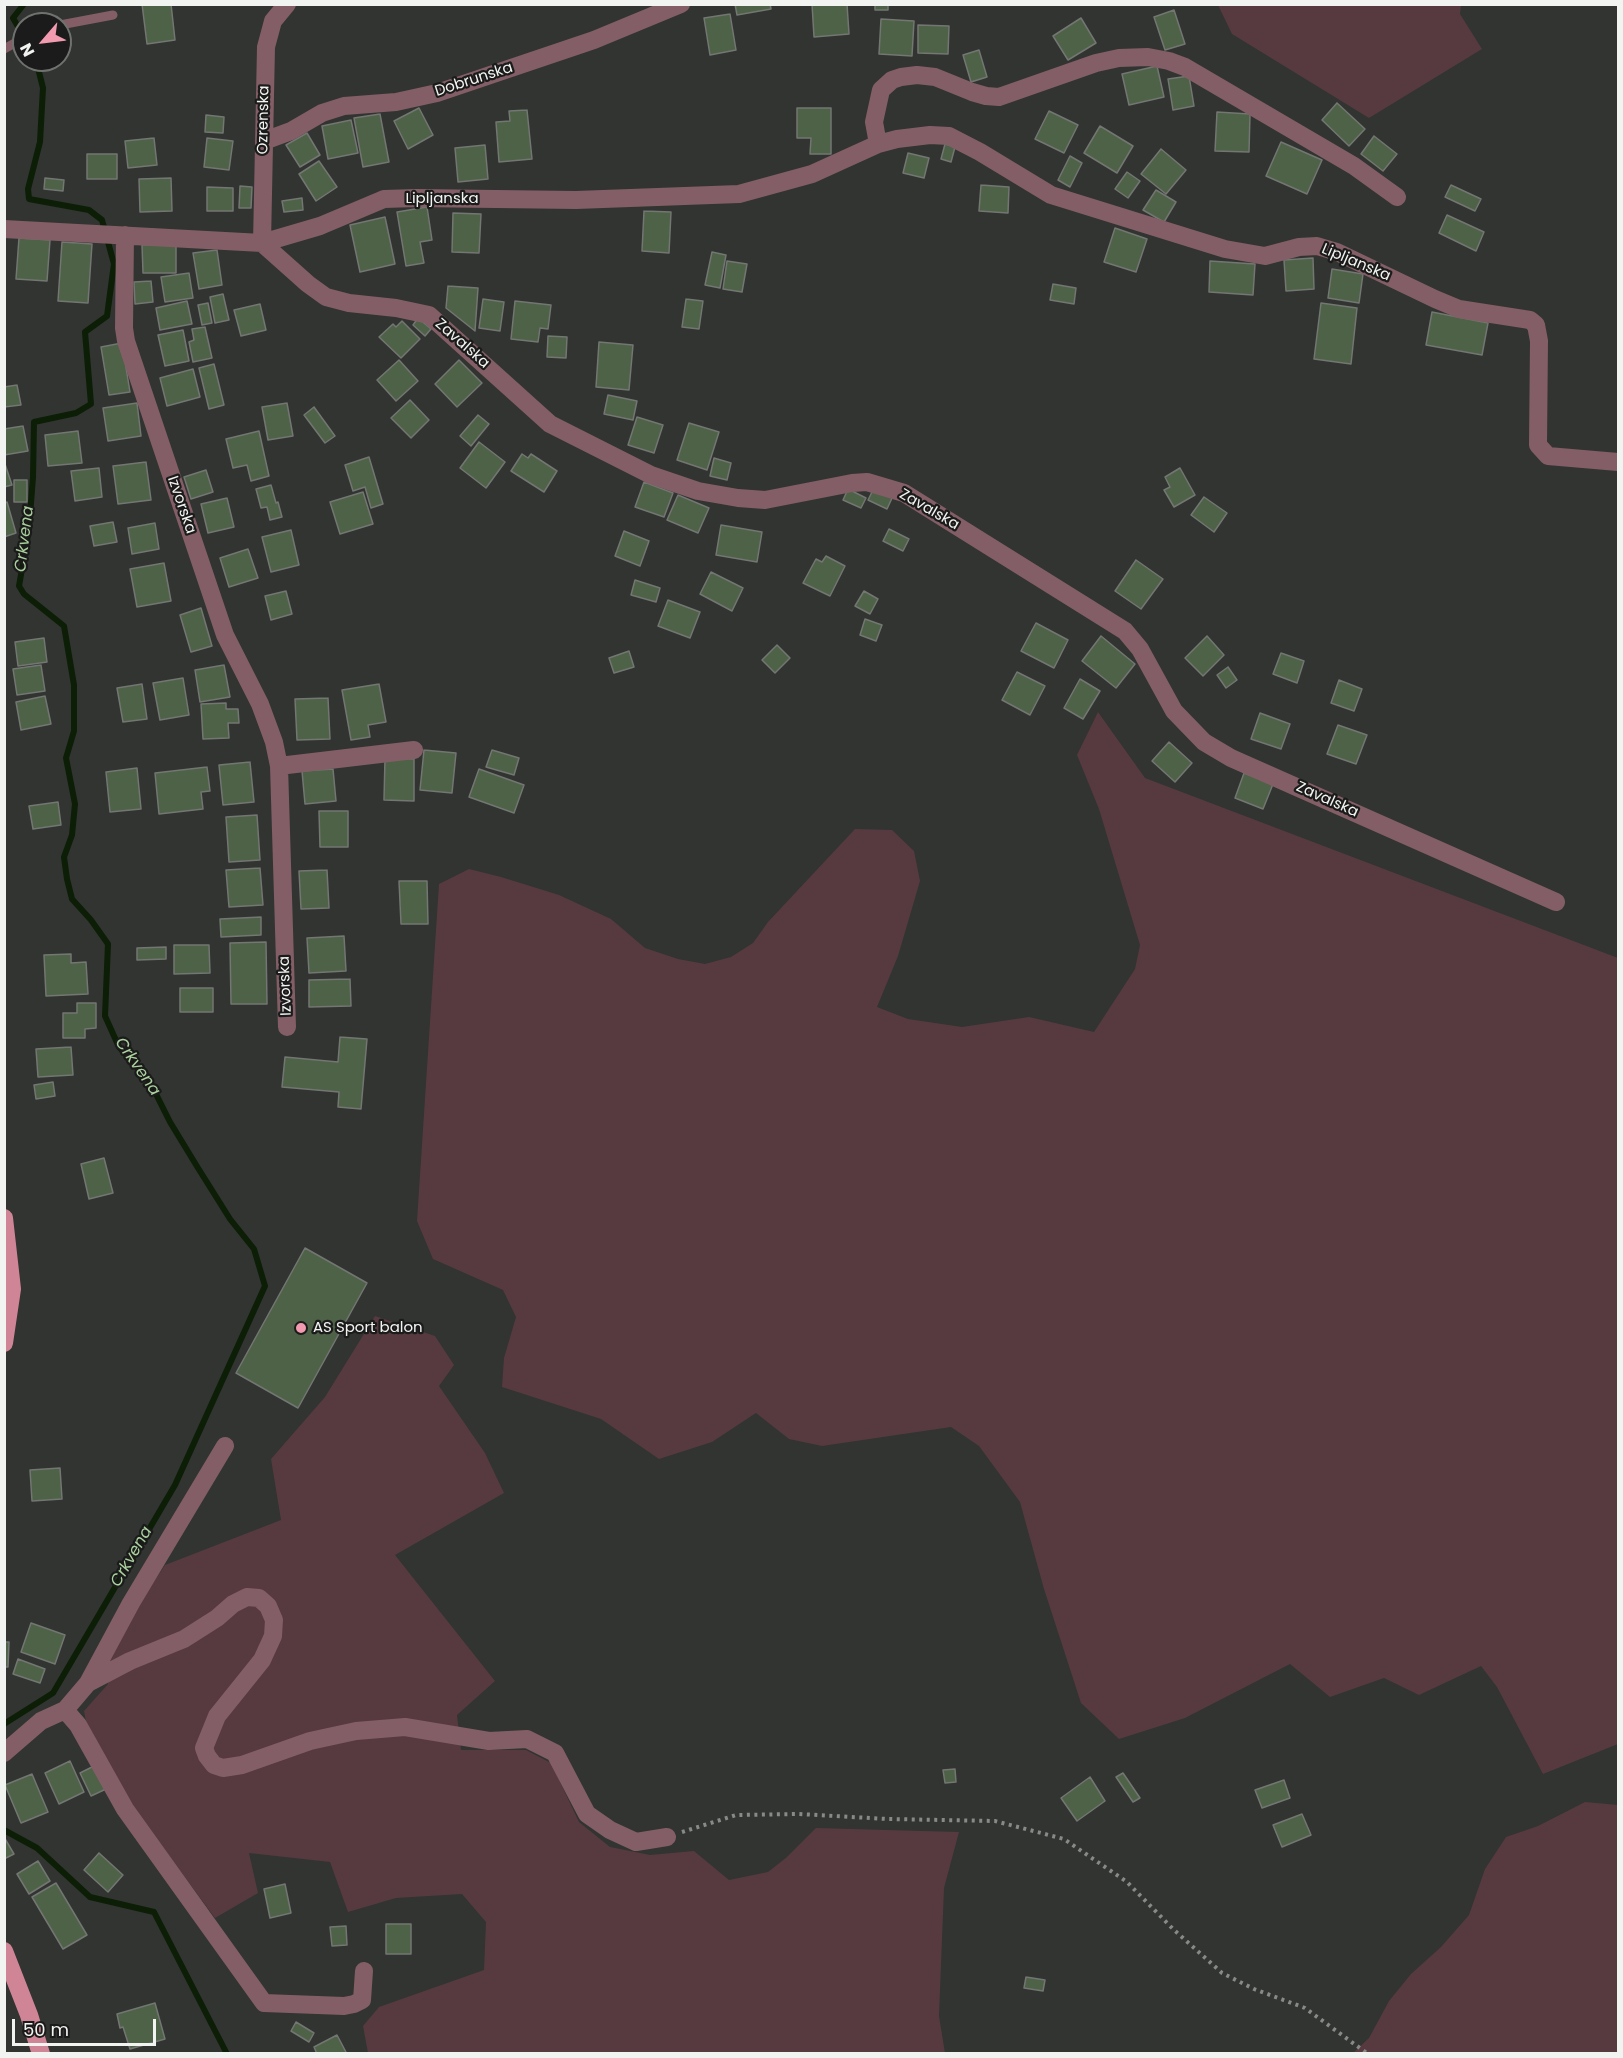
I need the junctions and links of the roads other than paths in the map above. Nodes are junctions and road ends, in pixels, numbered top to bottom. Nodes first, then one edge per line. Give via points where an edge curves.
1 (287, 4) edge
2 (681, 4) edge
3 (113, 15) dead end
4 (72, 22) edge
5 (264, 141) junction
6 (878, 144) junction
7 (1396, 197) dead end
8 (4, 229) edge
9 (121, 235) junction
10 (262, 243) junction
11 (1618, 462) edge
12 (414, 750) dead end
13 (279, 766) junction
14 (1556, 902) dead end
15 (287, 1027) dead end
16 (4, 1218) edge
17 (4, 1343) edge
18 (225, 1446) dead end
19 (88, 1683) junction
20 (65, 1710) junction
21 (4, 1753) edge
22 (667, 1837) road end
23 (4, 1951) edge
24 (364, 1971) dead end
25 (41, 2054) edge

1 - 5 street, Ozrenska via 273,21 266,47
2 - 5 street, Dobrunska via 594,40 437,93 396,102 345,106
3 - 4 lane
5 - 10 street, Ozrenska
6 - 7 street via 874,122 881,90 901,77 935,77 972,92 999,97 1096,63 1148,57 1185,68 1354,166
6 - 10 street, Lipljanska via 812,174 739,194 576,200 384,200 320,226
6 - 11 street, Lipljanska via 930,135 949,136 1051,195 1225,249 1265,256 1317,246 1459,309 1530,320 1536,325 1539,341 1538,445 1548,456
8 - 9 street, Lipljanska
9 - 10 street, Lipljanska
9 - 13 street, Izvorska via 126,341 225,635 260,704
10 - 14 street, Zavalska via 326,297 429,315 550,424 651,475 698,491 765,501 867,482 904,493 1125,631 1140,649 1174,711 1204,742 1231,758
12 - 13 street
13 - 15 street, Izvorska
16 - 17 main road via 12,1289
18 - 19 street via 131,1602
19 - 20 street
19 - 22 street via 184,1640 247,1597 259,1598 274,1620 273,1636 262,1660 218,1716 204,1748 214,1765 242,1765 310,1741 356,1731 405,1727 489,1741 527,1739 555,1753 587,1814 636,1842
20 - 21 street via 41,1721
20 - 24 street via 78,1725 125,1809 264,2003 354,2004 362,2000
23 - 25 main road

